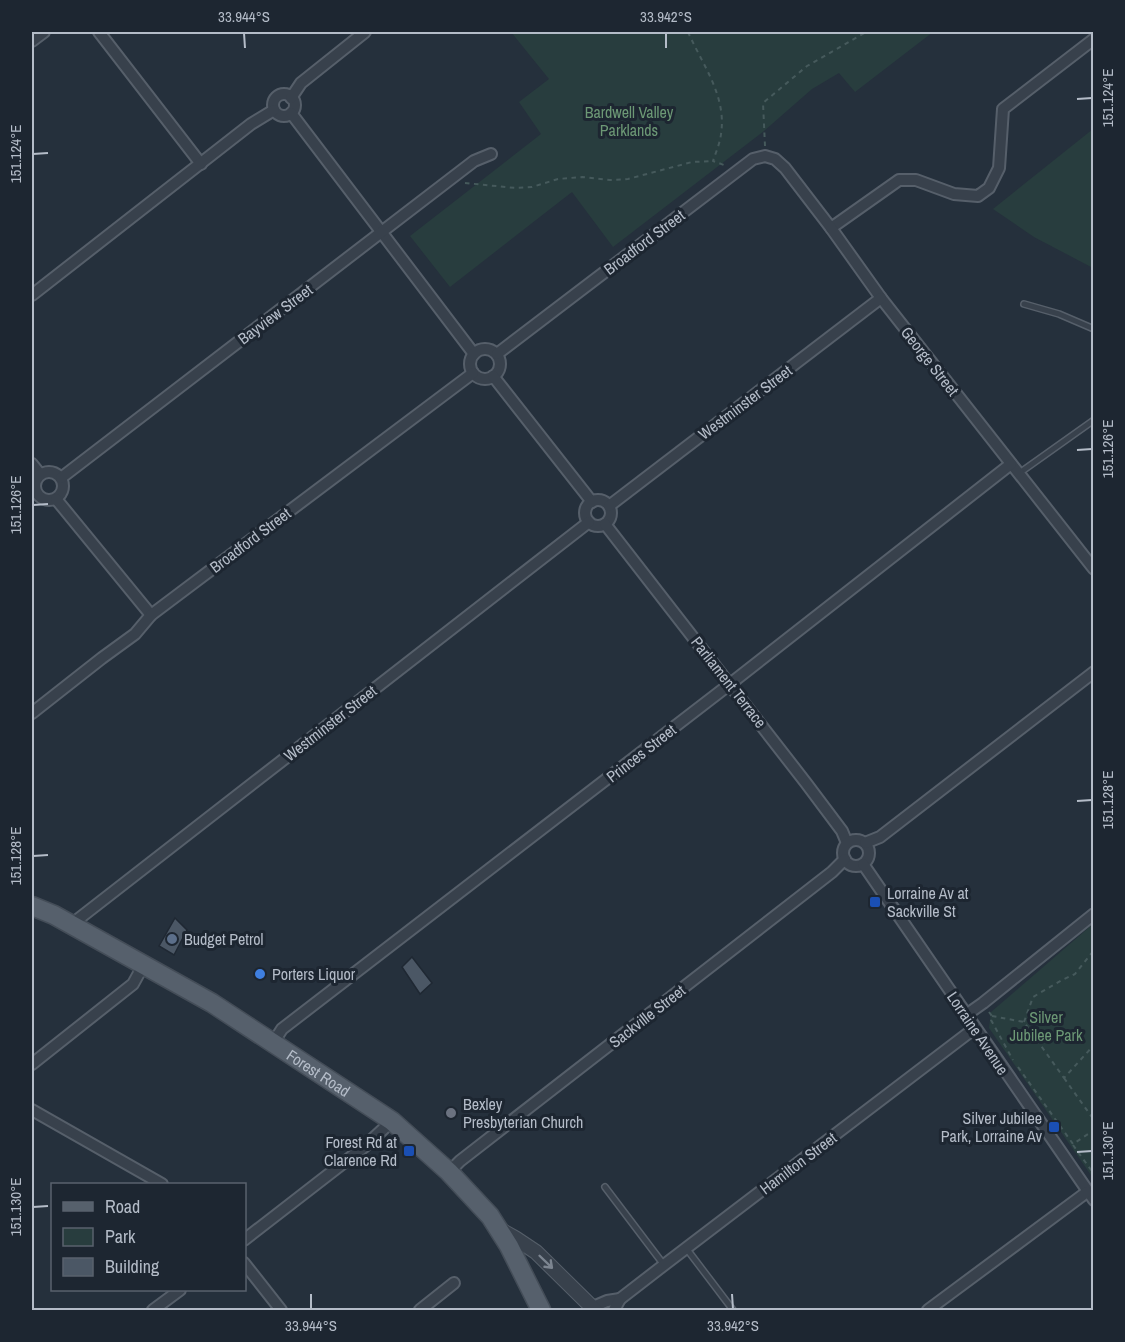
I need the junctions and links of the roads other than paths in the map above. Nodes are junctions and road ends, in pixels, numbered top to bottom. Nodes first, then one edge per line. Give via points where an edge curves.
1 (44, 32) edge
2 (99, 32) edge
3 (365, 32) edge
4 (1094, 39) edge
5 (32, 41) edge
6 (291, 98) junction
7 (274, 110) junction
8 (291, 113) junction
9 (491, 154) dead end
10 (765, 156) joint
11 (201, 164) junction
12 (831, 228) junction
13 (382, 232) junction
14 (32, 295) edge
15 (881, 298) junction
16 (1024, 304) dead end
17 (1094, 329) edge
18 (474, 354) junction
19 (496, 354) junction
20 (473, 373) junction
21 (493, 376) junction
22 (1094, 420) edge
23 (32, 464) edge
24 (1011, 464) junction
25 (40, 474) junction
26 (1018, 474) junction
27 (61, 478) junction
28 (56, 498) junction
29 (35, 499) edge
30 (591, 502) junction
31 (609, 506) junction
32 (589, 522) junction
33 (605, 525) junction
34 (1093, 567) edge
35 (151, 615) junction
36 (1094, 672) edge
37 (730, 684) junction
38 (32, 714) edge
39 (847, 843) junction
40 (866, 843) junction
41 (845, 860) junction
42 (863, 864) junction
43 (32, 906) edge
44 (1094, 914) edge
45 (72, 924) junction
46 (144, 964) junction
47 (966, 1015) junction
48 (975, 1029) junction
49 (273, 1043) junction
50 (32, 1064) edge
51 (32, 1110) edge
52 (392, 1121) junction
53 (449, 1172) junction
54 (159, 1183) edge
55 (605, 1186) dead end
56 (1090, 1196) edge
57 (498, 1229) junction
58 (246, 1237) edge
59 (686, 1248) junction
60 (664, 1264) junction
61 (246, 1266) edge
62 (454, 1283) dead end
63 (179, 1291) edge
64 (620, 1299) junction
65 (594, 1309) edge
66 (153, 1311) edge
67 (281, 1311) edge
68 (420, 1311) edge
69 (541, 1311) edge
70 (614, 1311) edge
71 (733, 1311) edge
72 (928, 1311) edge

1 - 5 street
2 - 11 street
3 - 6 street via 301,83
4 - 12 street via 1003,109 999,168 989,188 978,196 954,194 916,180 899,180
6 - 7 street via 276,98
6 - 8 street
7 - 8 street via 282,116
7 - 11 street
8 - 13 street
9 - 13 street, Bayview Street via 474,161
10 - 12 street, George Street via 785,168
10 - 19 street, Broadford Street via 753,159
11 - 14 street
12 - 15 street, George Street
13 - 18 street
13 - 27 street, Bayview Street
15 - 24 street, George Street
15 - 31 street, Westminster Street
16 - 17 lane
18 - 19 street via 486,349
18 - 20 street
19 - 21 street via 500,365
20 - 21 street via 484,378
20 - 35 street, Broadford Street
21 - 30 street
22 - 26 lane
23 - 25 street
24 - 26 street, George Street
24 - 37 street, Princes Street
25 - 27 street via 52,472
25 - 29 street via 34,486
26 - 34 street, George Street
27 - 28 street via 63,489
28 - 29 street
28 - 35 street
30 - 31 street via 602,501
30 - 32 street via 586,509
31 - 33 street via 611,516
32 - 33 street
32 - 45 street, Westminster Street
33 - 37 street, Parliament Terrace
35 - 38 street, Broadford Street via 135,634
36 - 40 street via 880,837
37 - 39 street, Parliament Terrace via 807,783
37 - 49 street, Princes Street via 282,1029
39 - 40 street
39 - 41 street via 843,851
40 - 42 street via 870,854
41 - 42 street via 851,865
41 - 53 street, Sackville Street
42 - 47 street, Lorraine Avenue
43 - 45 main road, Forest Road
44 - 47 street
45 - 46 main road, Forest Road
46 - 49 main road, Forest Road
46 - 50 street via 133,984
47 - 48 street, Lorraine Avenue
48 - 56 street, Lorraine Avenue
48 - 59 street, Hamilton Street
49 - 52 main road, Forest Road
51 - 54 street
52 - 53 main road, Forest Road
52 - 58 street
53 - 57 main road, Forest Road
55 - 60 lane
56 - 72 street
57 -> 65 street via 536,1252
57 - 69 main road, Forest Road
59 - 60 street, Hamilton Street
59 - 71 lane
60 - 64 street, Hamilton Street
61 - 67 street
62 - 68 street
63 - 66 street
64 - 65 street, Hamilton Street
64 - 70 street, Hamilton Street

